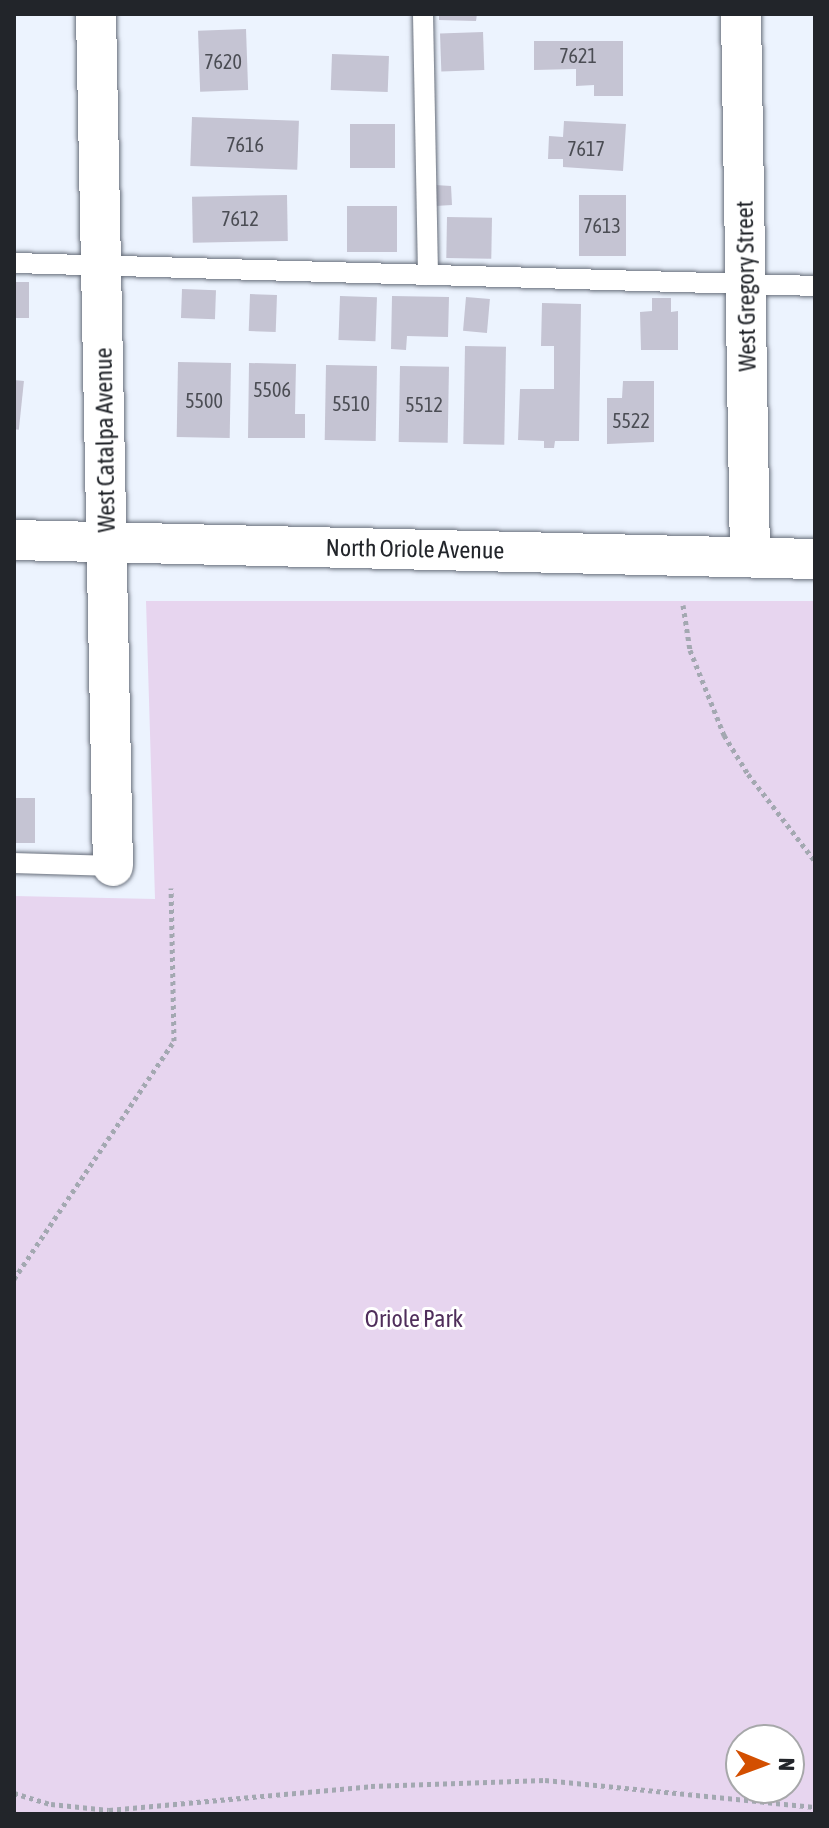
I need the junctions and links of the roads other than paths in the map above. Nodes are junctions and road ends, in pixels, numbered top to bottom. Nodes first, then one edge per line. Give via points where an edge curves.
1 (96, 14) edge
2 (423, 14) edge
3 (741, 14) edge
4 (14, 263) edge
5 (101, 265) junction
6 (428, 275) junction
7 (746, 284) junction
8 (815, 286) edge
9 (14, 540) edge
10 (107, 542) junction
11 (750, 557) junction
12 (815, 559) edge
13 (14, 863) edge
14 (113, 866) joint

1 - 5 street, West Catalpa Avenue
2 - 6 lane
3 - 7 street, West Gregory Street
4 - 5 lane
5 - 6 lane
5 - 10 street, West Catalpa Avenue
6 - 7 lane
7 - 8 lane
7 - 11 street, West Gregory Street
9 - 10 street, North Oriole Avenue
10 - 11 street, North Oriole Avenue
10 - 14 street, West Catalpa Avenue
11 - 12 street, North Oriole Avenue
13 - 14 lane

